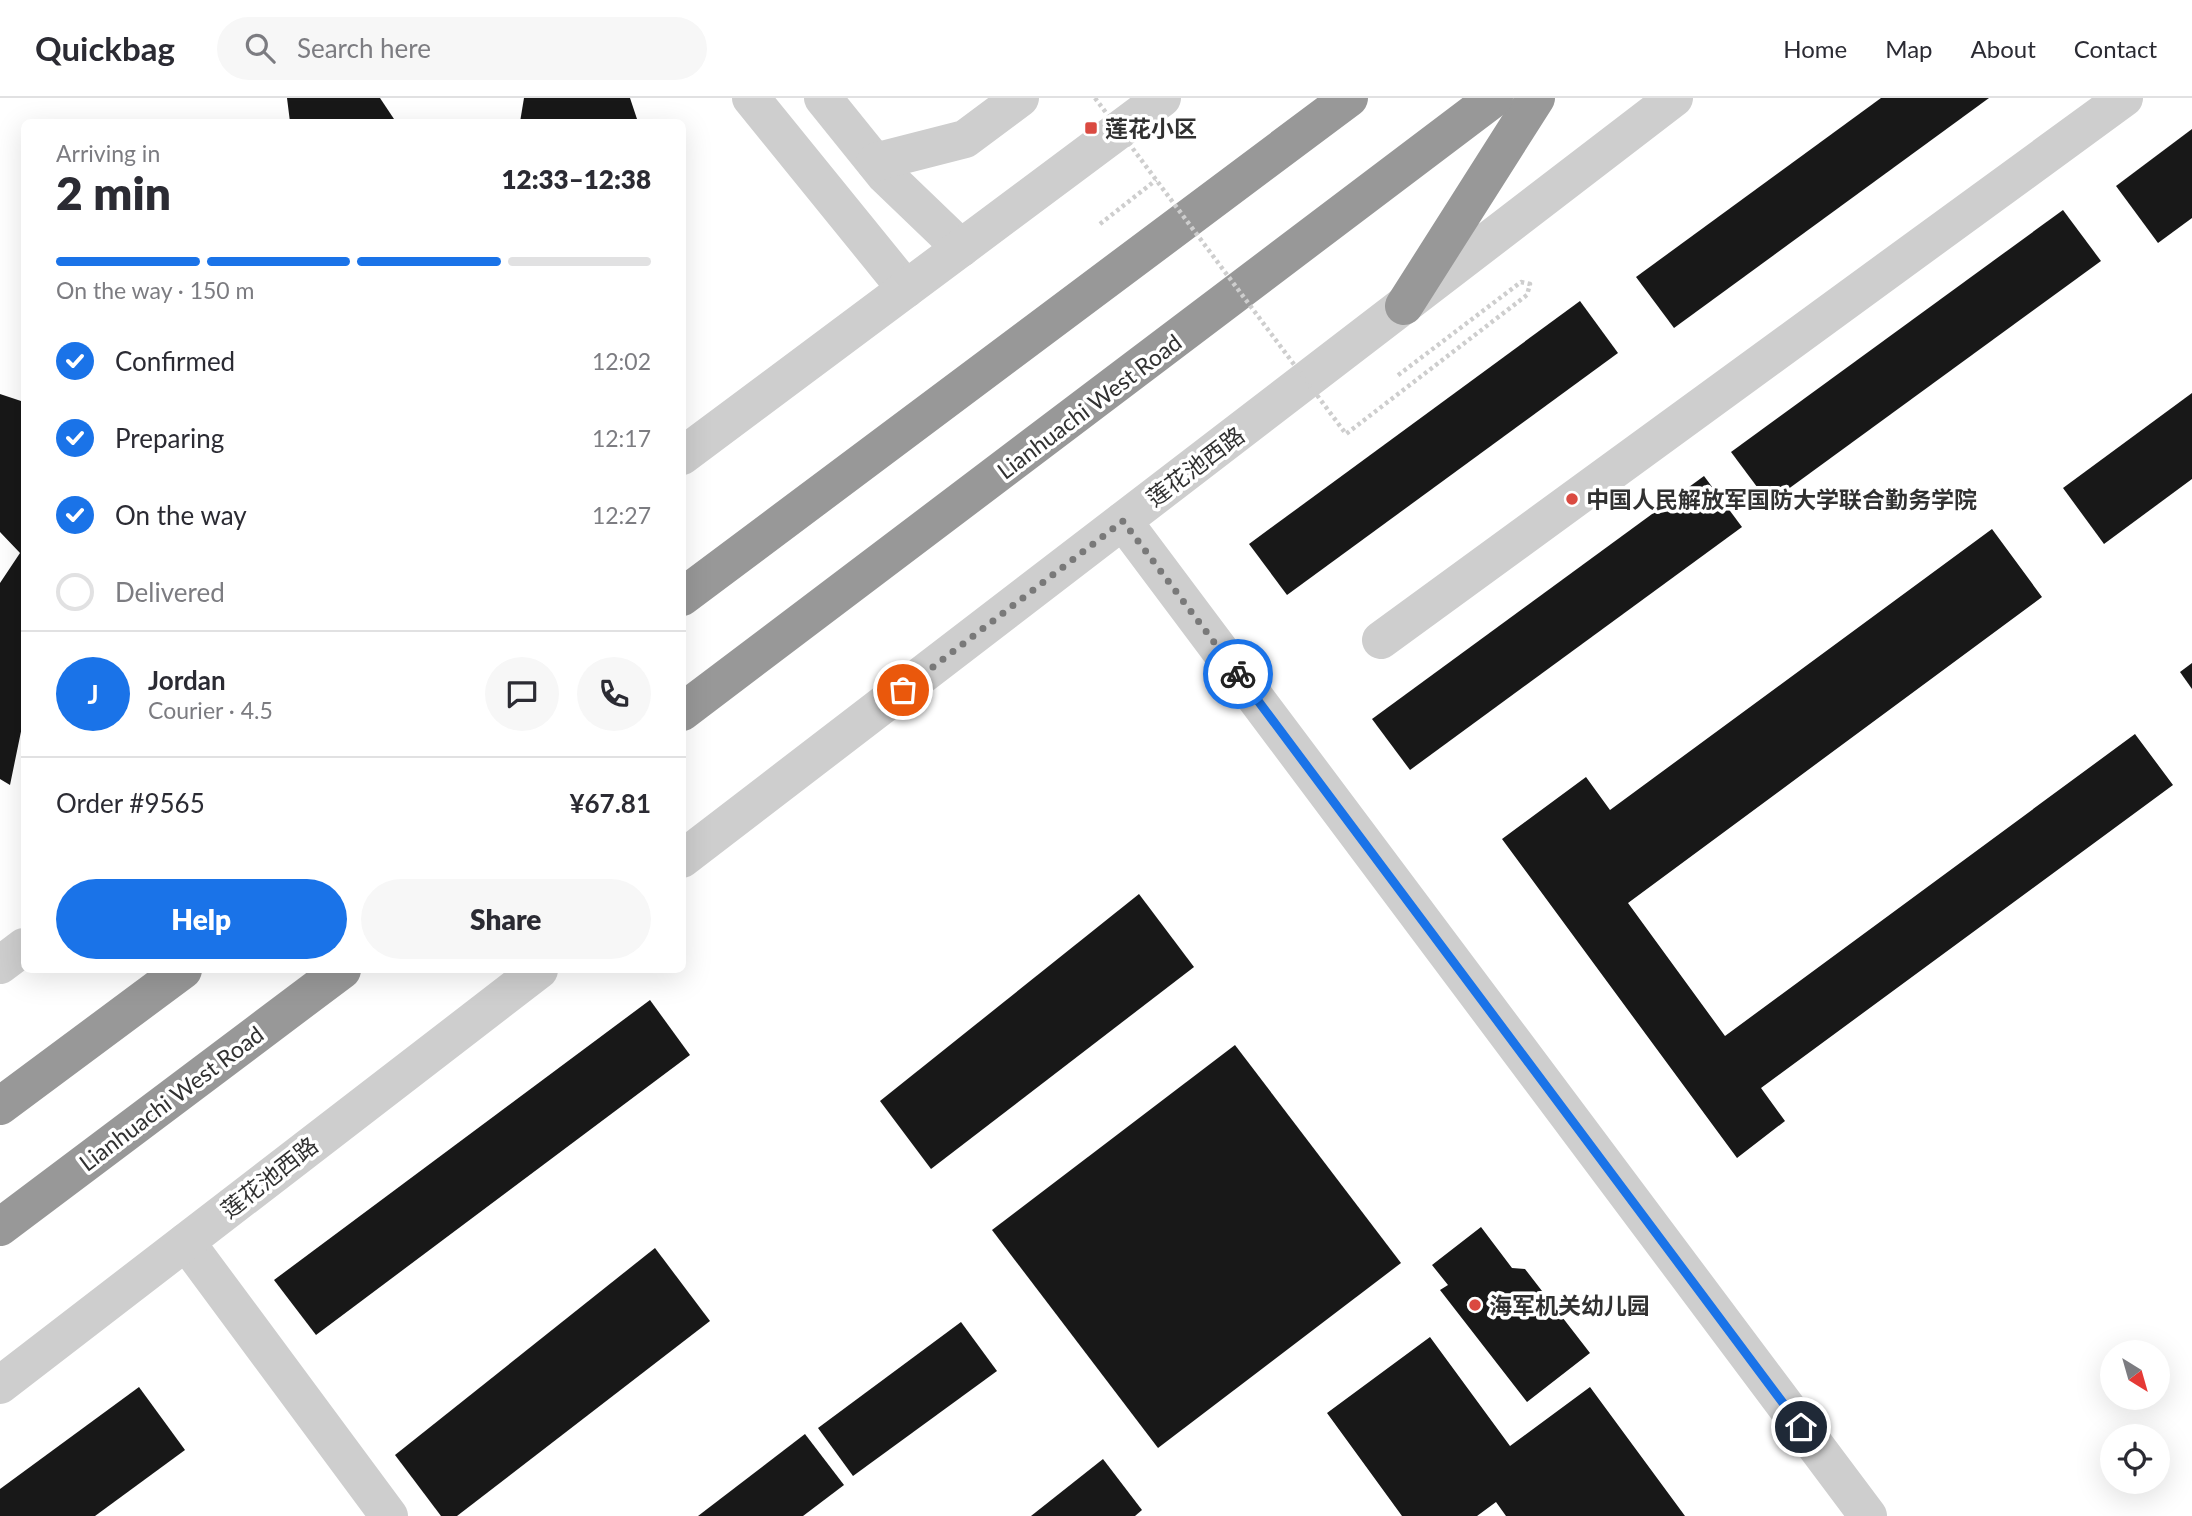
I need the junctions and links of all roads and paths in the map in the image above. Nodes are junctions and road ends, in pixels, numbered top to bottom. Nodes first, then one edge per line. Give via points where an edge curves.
1 (751, 98) edge
2 (823, 98) edge
3 (1020, 98) edge
4 (1095, 98) edge
5 (1162, 98) edge
6 (1349, 98) edge
7 (1494, 98) edge
8 (1536, 98) edge
9 (1674, 98) edge
10 (2124, 98) edge
11 (875, 162) junction
12 (1156, 180) junction
13 (1100, 224) dead end
14 (961, 248) junction
15 (906, 289) junction
16 (1404, 306) junction
17 (1396, 376) dead end
18 (686, 453) edge
19 (1123, 521) junction
20 (737, 556) junction
21 (686, 572) edge
22 (686, 594) edge
23 (1381, 640) dead end
24 (686, 709) edge
25 (686, 856) edge
26 (21, 949) edge
27 (0, 965) edge
28 (179, 973) edge
29 (338, 973) edge
30 (535, 973) edge
31 (0, 1107) edge
32 (0, 1227) edge
33 (186, 1242) junction
34 (0, 1385) edge
35 (389, 1516) edge
36 (1868, 1516) edge

1 - 15 street
2 - 11 street
3 - 11 street via 965,139
4 - 12 path, bridge
5 - 14 street
6 - 20 highway
7 - 24 highway, Lianhuachi West Road
8 - 16 highway
9 - 16 street, 莲花池西路
10 - 23 street
11 - 14 street
12 - 13 path
12 - 17 path, bridge via 1346,434 1527,295 1530,284 1521,282
14 - 15 street
15 - 18 street
16 - 19 street, 莲花池西路
19 - 25 street, 莲花池西路
19 - 36 street
20 - 21 highway
20 - 22 highway
26 - 27 street
28 - 31 highway
29 - 32 highway, Lianhuachi West Road
30 - 33 street, 莲花池西路
33 - 34 street, 莲花池西路
33 - 35 street

